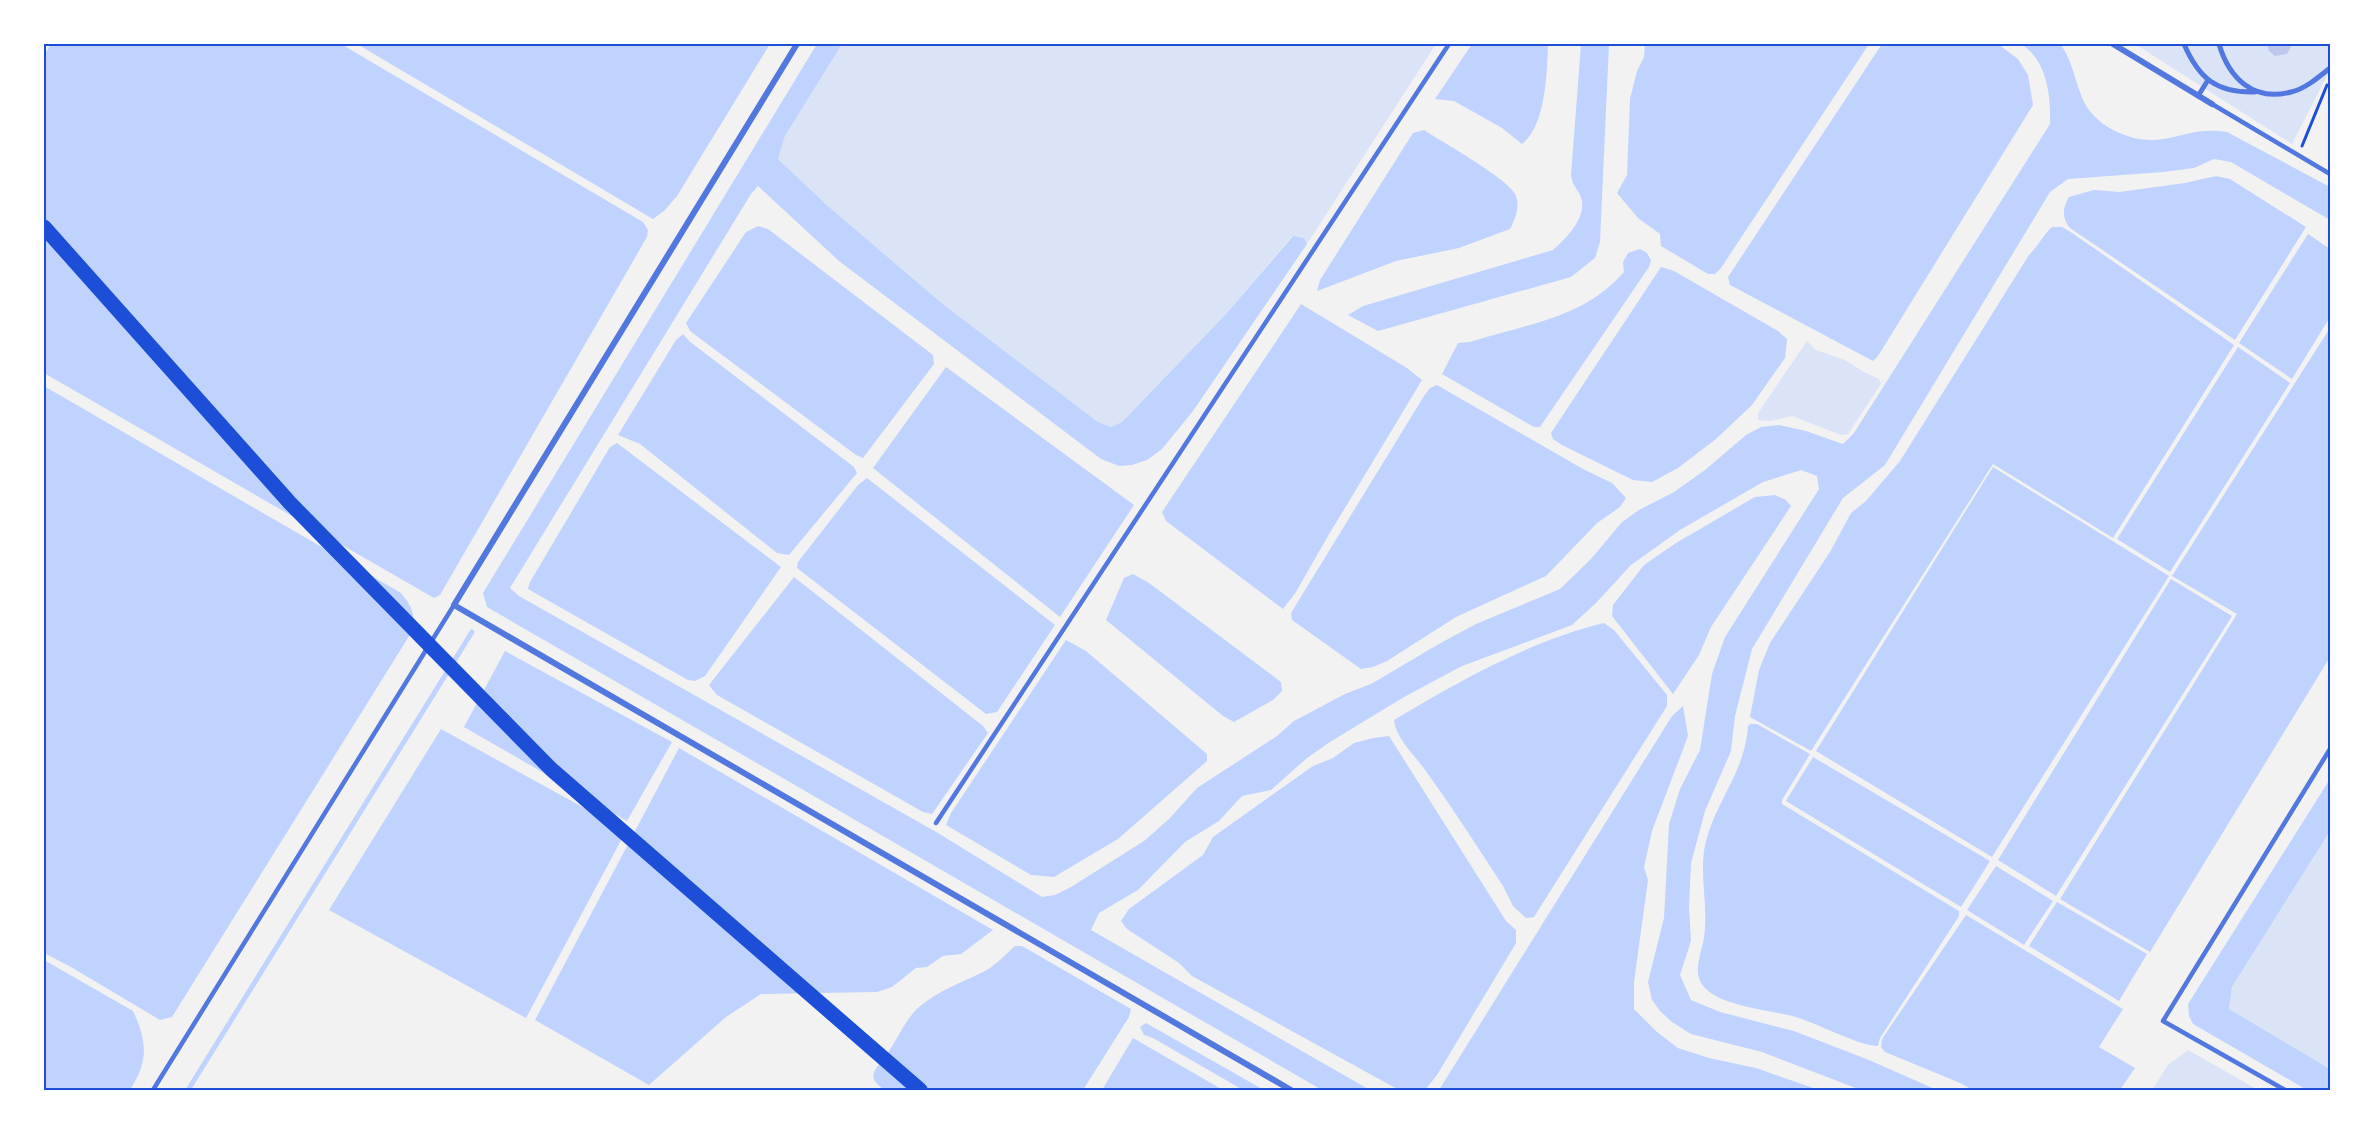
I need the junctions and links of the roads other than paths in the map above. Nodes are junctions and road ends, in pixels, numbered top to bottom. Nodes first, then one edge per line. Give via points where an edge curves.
1 (797, 44) edge
2 (1449, 44) edge
3 (2113, 44) edge
4 (2184, 44) edge
5 (2219, 44) edge
6 (2331, 68) edge
7 (2208, 80) junction
8 (2256, 92) junction
9 (2198, 96) junction
10 (2212, 104) joint
11 (2331, 174) edge
12 (44, 226) edge
13 (454, 605) junction
14 (429, 645) junction
15 (2331, 749) edge
16 (936, 823) dead end
17 (153, 1090) edge
18 (920, 1090) edge
19 (1291, 1090) edge
20 (2285, 1090) edge

1 - 13 street
2 - 16 lane
3 - 9 street
4 - 7 street
5 - 8 street via 2224,62
6 - 8 street via 2293,92
7 - 8 street via 2232,92
7 - 9 street
9 - 10 street
10 - 11 lane
12 - 14 main road via 290,503
13 - 14 lane
13 - 19 street
14 - 17 lane
14 - 18 main road via 551,769
15 - 20 lane via 2163,1021

